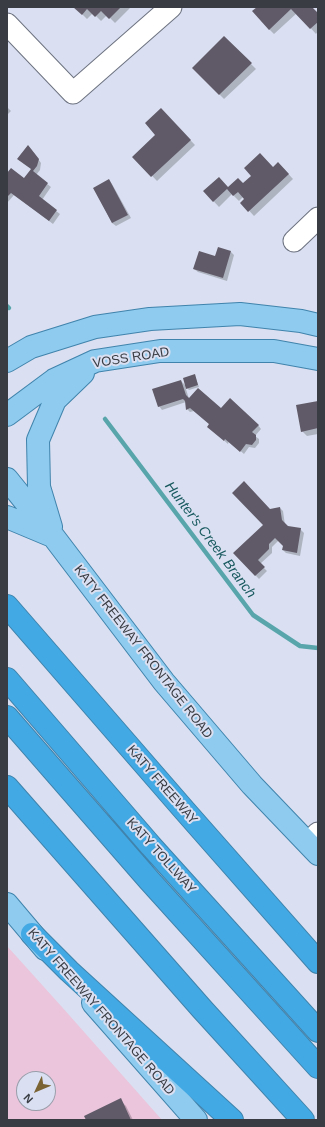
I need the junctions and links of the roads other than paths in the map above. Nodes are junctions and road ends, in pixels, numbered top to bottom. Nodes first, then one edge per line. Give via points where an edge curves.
1 (171, 7) edge
2 (7, 24) edge
3 (318, 218) edge
4 (294, 241) dead end
5 (310, 323) edge
6 (31, 347) junction
7 (7, 349) edge
8 (308, 358) edge
9 (7, 361) edge
10 (95, 361) junction
11 (7, 415) edge
12 (7, 479) edge
13 (7, 517) edge
14 (53, 536) junction
15 (7, 606) edge
16 (7, 679) edge
17 (7, 717) edge
18 (7, 787) edge
19 (314, 844) edge
20 (258, 895) junction
21 (7, 904) edge
22 (32, 934) junction
23 (318, 944) edge
24 (318, 962) edge
25 (318, 1031) edge
26 (318, 1067) edge
27 (196, 1120) edge
28 (232, 1120) edge
29 (303, 1120) edge

1 - 2 street via 73,93
3 - 4 street
5 - 6 main road via 240,314 150,318 95,327
5 - 8 main road
6 - 7 main road
6 - 9 main road
8 - 10 main road, VOSS ROAD via 274,351 160,351
10 - 11 main road, VOSS ROAD via 54,380
10 - 14 main road via 55,400 38,440 40,486
12 - 14 main road, KATY FREEWAY FRONTAGE ROAD
13 - 14 main road
14 - 19 main road, KATY FREEWAY FRONTAGE ROAD via 164,682 252,785
15 - 20 highway, KATY FREEWAY
16 - 25 highway, KATY TOLLWAY
17 - 26 highway, KATY TOLLWAY via 154,886
18 - 29 highway
20 - 23 highway
20 - 24 highway, KATY FREEWAY
21 - 22 main road, KATY FREEWAY FRONTAGE ROAD
22 - 27 main road, KATY FREEWAY FRONTAGE ROAD
22 - 28 highway

